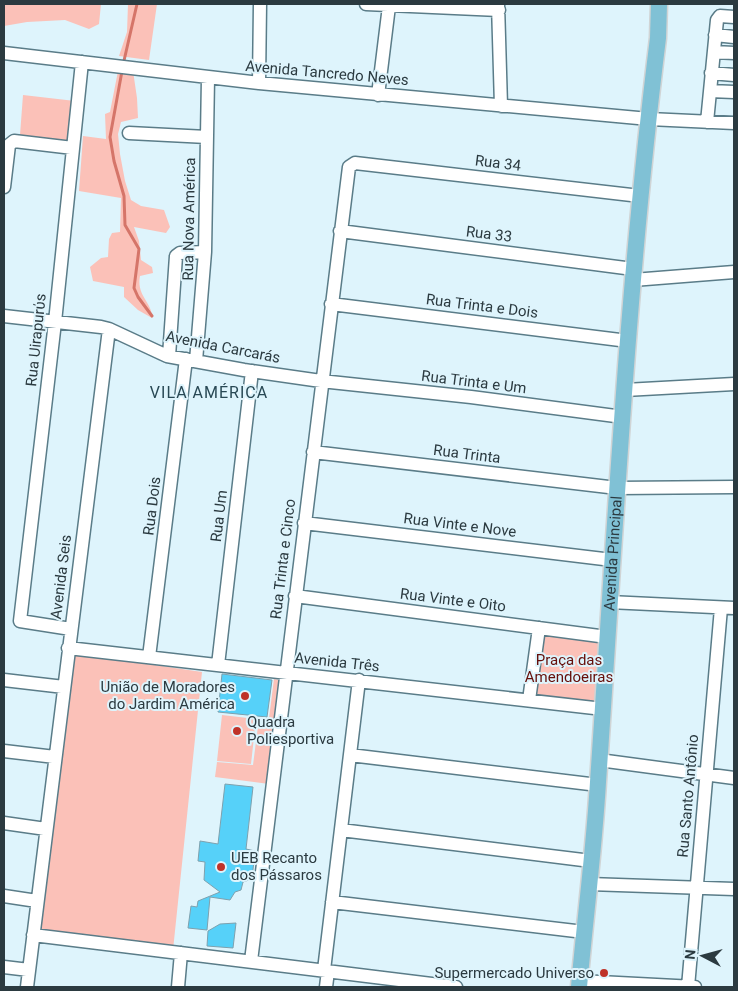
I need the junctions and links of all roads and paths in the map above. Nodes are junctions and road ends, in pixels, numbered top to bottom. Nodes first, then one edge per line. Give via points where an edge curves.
1 (260, 4) edge
2 (366, 4) edge
3 (659, 4) edge
4 (389, 6) junction
5 (498, 7) edge
6 (734, 17) edge
7 (715, 35) junction
8 (734, 37) edge
9 (714, 52) junction
10 (4, 53) edge
11 (734, 53) edge
12 (82, 62) junction
13 (712, 73) junction
14 (734, 74) edge
15 (208, 78) junction
16 (259, 83) junction
17 (710, 91) junction
18 (734, 92) edge
19 (378, 95) junction
20 (501, 106) junction
21 (649, 119) junction
22 (706, 122) junction
23 (734, 123) edge
24 (129, 133) dead end
25 (207, 137) junction
26 (73, 148) junction
27 (352, 163) joint
28 (4, 187) edge
29 (640, 196) junction
30 (340, 232) junction
31 (206, 252) junction
32 (734, 272) edge
33 (633, 275) junction
34 (331, 304) junction
35 (4, 316) edge
36 (55, 322) junction
37 (109, 329) junction
38 (628, 340) junction
39 (169, 356) junction
40 (191, 360) junction
41 (252, 371) junction
42 (322, 381) junction
43 (734, 384) edge
44 (625, 390) junction
45 (623, 417) junction
46 (313, 452) junction
47 (734, 487) edge
48 (618, 488) junction
49 (304, 523) junction
50 (612, 560) junction
51 (295, 596) junction
52 (609, 602) junction
53 (720, 608) junction
54 (734, 608) edge
55 (539, 628) junction
56 (71, 629) junction
57 (607, 637) junction
58 (68, 648) junction
59 (149, 658) junction
60 (218, 665) junction
61 (286, 672) junction
62 (4, 680) edge
63 (359, 680) junction
64 (64, 687) junction
65 (529, 700) junction
66 (602, 709) junction
67 (4, 750) edge
68 (350, 756) junction
69 (55, 757) junction
70 (600, 760) junction
71 (706, 774) junction
72 (734, 778) edge
73 (598, 785) junction
74 (4, 824) edge
75 (46, 829) junction
76 (341, 830) junction
77 (591, 861) junction
78 (589, 884) junction
79 (696, 889) junction
80 (734, 889) edge
81 (4, 896) edge
82 (37, 901) junction
83 (332, 902) junction
84 (584, 932) junction
85 (33, 935) junction
86 (181, 953) junction
87 (251, 961) junction
88 (4, 967) edge
89 (29, 970) junction
90 (326, 970) junction
91 (580, 984) edge
92 (27, 987) edge
93 (178, 987) edge
94 (326, 987) edge
95 (456, 987) edge
96 (662, 987) edge
97 (688, 987) edge
98 (695, 987) edge

1 - 16 street
2 - 4 street
3 - 21 main road, Avenida Principal
4 - 5 street
4 - 19 street
5 - 20 street
6 - 7 street via 719,16
7 - 8 street
7 - 9 street
9 - 11 street
9 - 13 street
10 - 12 street, Avenida Tancredo Neves
12 - 15 street, Avenida Tancredo Neves
12 - 26 street, Rua Uirapurύs
13 - 14 street
13 - 17 street
15 - 16 street, Avenida Tancredo Neves
15 - 25 street, Rua Nova América
16 - 19 street, Avenida Tancredo Neves
17 - 18 street
17 - 22 street
19 - 20 street, Avenida Tancredo Neves
20 - 21 street, Avenida Tancredo Neves
21 - 22 street, Avenida Tancredo Neves
21 - 29 main road, Avenida Principal
22 - 23 street, Avenida Tancredo Neves
24 - 25 street
25 - 31 street, Rua Nova América
26 - 28 street via 11,142
26 - 36 street, Rua Uirapurύs
27 - 29 street, Rua 34
27 - 30 street, Rua Trinta e Cinco via 348,169
29 - 33 main road, Avenida Principal
30 - 33 street, Rua 33
30 - 34 street, Rua Trinta e Cinco
31 - 39 street via 176,256
31 - 40 street, Rua Nova América
32 - 33 street, Rua 33
33 - 38 main road, Avenida Principal
34 - 38 street, Rua Trinta e Dois
34 - 42 street, Rua Trinta e Cinco
35 - 36 street, Avenida Carcarás
36 - 37 street, Avenida Carcarás
36 - 56 street, Rua Uirapurύs via 20,621
37 - 39 street, Avenida Carcarás
37 - 56 street, Avenida Seis
38 - 44 main road, Avenida Principal
39 - 40 street, Avenida Carcarás
40 - 41 street, Avenida Carcarás
40 - 59 street, Rua Dois
41 - 42 street, Avenida Carcarás
41 - 60 street, Rua Um
42 - 45 street, Rua Trinta e Um
42 - 46 street, Rua Trinta e Cinco
43 - 44 street
44 - 45 main road, Avenida Principal
45 - 48 main road, Avenida Principal
46 - 48 street, Rua Trinta
46 - 49 street, Rua Trinta e Cinco
47 - 48 street, Rua Trinta
48 - 50 main road, Avenida Principal
49 - 50 street, Rua Vinte e Nove
49 - 51 street, Rua Trinta e Cinco
50 - 52 main road, Avenida Principal
51 - 55 street, Rua Vinte e Oito
51 - 61 street, Rua Trinta e Cinco
52 - 53 street
52 - 57 main road, Avenida Principal
53 - 54 street
53 - 71 street, Rua Santo Antônio
55 - 57 street, Rua Vinte e Oito
55 - 65 street
56 - 58 street, Avenida Seis
57 - 66 main road, Avenida Principal
58 - 59 street, Avenida Três
58 - 64 street, Avenida Seis
59 - 60 street, Avenida Três
60 - 61 street, Avenida Três
61 - 63 street, Avenida Três
61 - 87 street, Rua Trinta e Cinco
62 - 64 street
63 - 65 street, Avenida Três
63 - 68 street
64 - 69 street, Avenida Seis
65 - 66 street, Avenida Três
66 - 70 main road, Avenida Principal
67 - 69 street
68 - 73 street
68 - 76 street
69 - 75 street, Avenida Seis
70 - 71 street
70 - 73 main road, Avenida Principal
71 - 72 street
71 - 79 street, Rua Santo Antônio
73 - 77 main road, Avenida Principal
74 - 75 street
75 - 82 street, Avenida Seis
76 - 77 street
76 - 83 street
77 - 78 main road, Avenida Principal
78 - 79 street
78 - 84 main road, Avenida Principal
79 - 80 street
79 - 97 street, Rua Santo Antônio
81 - 82 street
82 - 85 street, Avenida Seis
83 - 84 street
83 - 90 street
84 - 91 main road, Avenida Principal
85 - 86 street
85 - 89 street, Avenida Seis
86 - 87 street
86 - 93 street
87 - 90 street
88 - 89 street
89 - 92 street, Avenida Seis
90 - 94 street
90 - 95 street
91 - 96 street
96 - 97 street
97 - 98 street

